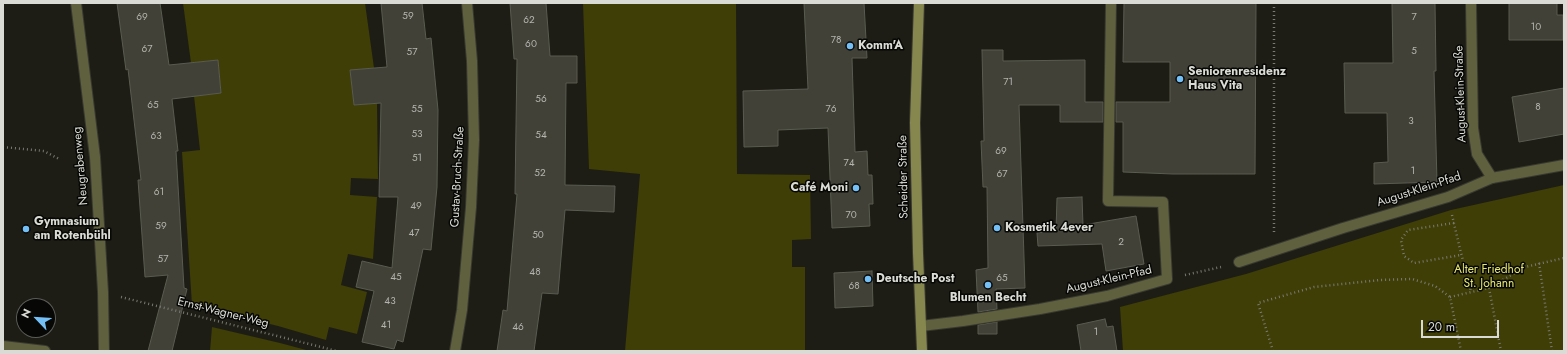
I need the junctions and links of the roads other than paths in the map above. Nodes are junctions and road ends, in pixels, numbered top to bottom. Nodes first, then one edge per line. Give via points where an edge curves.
1 (76, 3) edge
2 (467, 3) edge
3 (919, 3) edge
4 (1111, 3) edge
5 (1471, 3) edge
6 (1564, 165) edge
7 (1492, 178) junction
8 (1239, 262) dead end
9 (921, 326) junction
10 (3, 346) edge
11 (45, 351) edge
12 (104, 351) edge
13 (455, 351) edge
14 (922, 351) edge

1 - 12 street, Neugrabenweg via 95,157 104,292
2 - 13 street, Gustav-Bruch-Straße via 472,61 474,140 470,223 462,310
3 - 9 main road, Scheidter Straße via 915,123
4 - 9 street, August-Klein-Pfad via 1108,201 1162,202 1167,279 1107,296 1048,308
5 - 7 street, August-Klein-Straße via 1473,128 1476,154
6 - 7 street
7 - 8 street, August-Klein-Pfad via 1448,197
9 - 14 main road, Scheidter Straße
10 - 11 street

